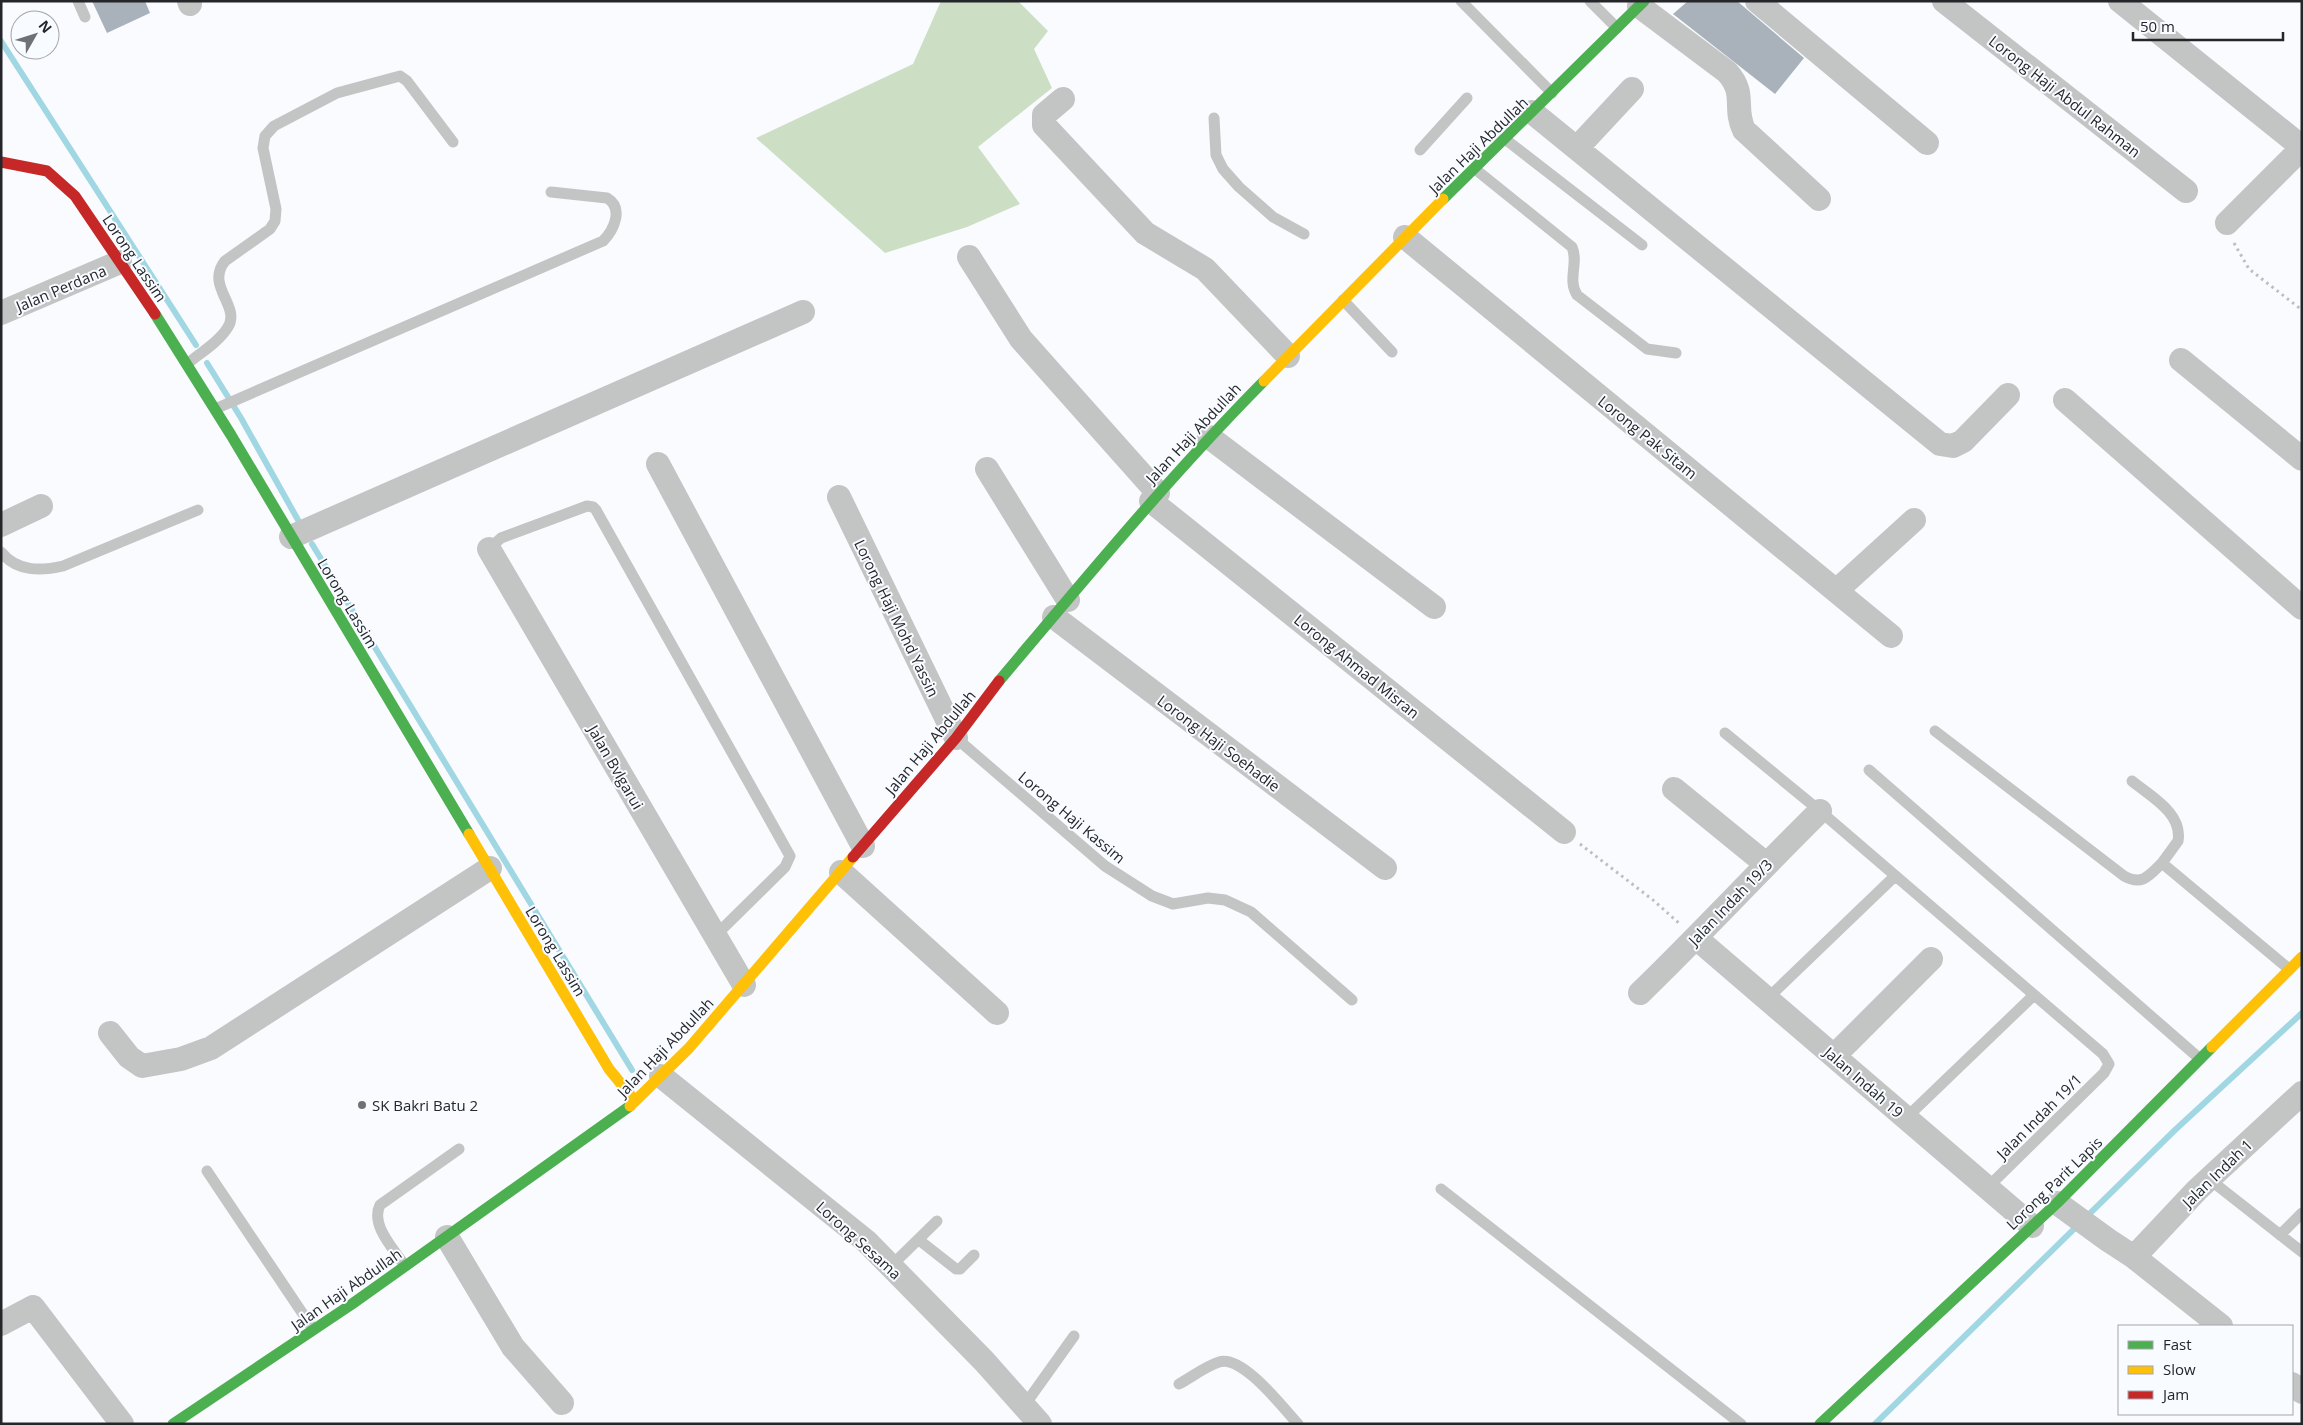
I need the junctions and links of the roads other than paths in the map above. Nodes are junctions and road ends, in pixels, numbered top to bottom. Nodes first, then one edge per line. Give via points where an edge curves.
1 (78, 1) edge
2 (1461, 1) edge
3 (1590, 1) edge
4 (1757, 1) edge
5 (1944, 1) edge
6 (2120, 1) edge
7 (1641, 4) edge
8 (86, 16) dead end
9 (1617, 28) junction
10 (1632, 89) dead end
11 (1552, 93) junction
12 (1467, 98) dead end
13 (1063, 99) dead end
14 (1532, 112) junction
15 (1214, 118) dead end
16 (1506, 139) junction
17 (453, 142) dead end
18 (1927, 143) dead end
19 (2302, 147) edge
20 (1577, 148) junction
21 (1420, 150) dead end
22 (1, 162) edge
23 (1475, 169) junction
24 (551, 192) dead end
25 (2186, 192) dead end
26 (1819, 199) dead end
27 (2227, 223) road end
28 (1304, 234) dead end
29 (1405, 237) junction
30 (1642, 245) dead end
31 (968, 257) dead end
32 (120, 262) junction
33 (1343, 300) junction
34 (803, 312) dead end
35 (1, 313) edge
36 (1392, 352) dead end
37 (1676, 353) dead end
38 (1288, 356) junction
39 (2180, 360) dead end
40 (187, 364) junction
41 (2008, 395) dead end
42 (2065, 400) dead end
43 (215, 409) junction
44 (1209, 437) junction
45 (2302, 459) edge
46 (658, 464) dead end
47 (987, 469) dead end
48 (1155, 497) junction
49 (839, 498) dead end
50 (41, 506) dead end
51 (198, 510) dead end
52 (1914, 520) dead end
53 (1, 525) edge
54 (291, 537) junction
55 (488, 549) joint
56 (1, 552) edge
57 (1836, 591) junction
58 (1434, 608) dead end
59 (2302, 608) edge
60 (1061, 609) junction
61 (1891, 636) dead end
62 (1935, 731) dead end
63 (1725, 733) dead end
64 (956, 738) junction
65 (1869, 770) dead end
66 (2132, 781) dead end
67 (1674, 789) dead end
68 (1820, 811) junction
69 (1564, 832) road end
70 (863, 846) junction
71 (2162, 863) junction
72 (1766, 864) junction
73 (490, 868) junction
74 (1385, 868) dead end
75 (841, 872) junction
76 (1895, 876) junction
77 (715, 936) junction
78 (1696, 938) junction
79 (2302, 957) edge
80 (1931, 959) dead end
81 (2289, 970) junction
82 (744, 984) junction
83 (1640, 993) dead end
84 (2034, 995) junction
85 (1767, 999) junction
86 (1352, 1000) dead end
87 (998, 1013) dead end
88 (110, 1033) dead end
89 (1834, 1056) junction
90 (2200, 1059) junction
91 (661, 1076) junction
92 (2302, 1093) edge
93 (635, 1101) junction
94 (1906, 1118) junction
95 (459, 1149) dead end
96 (208, 1171) dead end
97 (2209, 1179) junction
98 (1987, 1188) junction
99 (1441, 1189) dead end
100 (2065, 1209) junction
101 (2302, 1213) edge
102 (937, 1221) dead end
103 (2032, 1226) junction
104 (2280, 1235) junction
105 (447, 1236) junction
106 (919, 1240) junction
107 (2302, 1252) edge
108 (974, 1255) dead end
109 (2134, 1257) junction
110 (405, 1266) junction
111 (891, 1266) junction
112 (1, 1324) edge
113 (2220, 1325) edge
114 (314, 1330) junction
115 (1074, 1336) dead end
116 (1179, 1384) dead end
117 (562, 1403) dead end
118 (1024, 1406) junction
119 (122, 1424) edge
120 (173, 1424) edge
121 (1040, 1424) edge
122 (1298, 1424) edge
123 (1741, 1424) edge
124 (1820, 1424) edge

1 - 8 lane
2 - 11 lane
3 - 9 lane
4 - 18 street
5 - 25 street, Lorong Haji Abdul Rahman
6 - 19 street
7 - 9 street, Jalan Haji Abdullah
7 - 26 street via 1727,72 1740,95 1739,117 1744,130
9 - 11 street, Jalan Haji Abdullah
10 - 20 street
11 - 14 street, Jalan Haji Abdullah
12 - 21 lane
13 - 38 street via 1044,115 1044,125 1145,233 1205,269
14 - 16 street, Jalan Haji Abdullah
14 - 20 street
15 - 28 lane via 1216,155 1224,169 1273,217
16 - 23 street, Jalan Haji Abdullah
16 - 30 lane
17 - 40 lane via 400,76 337,93 274,126 265,136 263,148 276,210 275,221 270,229 224,261 219,268 218,282 231,315 230,321 221,336
19 - 27 street
20 - 41 street via 1940,444 1952,446 1963,441
22 - 32 street, Lorong Lassim via 48,171 76,196
23 - 29 street, Jalan Haji Abdullah
23 - 37 lane via 1572,247 1576,255 1572,286 1577,295 1647,348
24 - 43 lane via 607,198 613,202 616,216 603,241
29 - 33 street, Jalan Haji Abdullah
29 - 57 street, Lorong Pak Sitam
31 - 48 street, Lorong Ahmad Misran via 1021,339
32 - 35 street, Jalan Perdana
32 - 40 street, Lorong Lassim
33 - 36 lane
33 - 38 street, Jalan Haji Abdullah
34 - 54 street
38 - 44 street, Jalan Haji Abdullah
39 - 45 street
40 - 43 street, Lorong Lassim
42 - 59 street
43 - 54 street, Lorong Lassim
44 - 48 street, Jalan Haji Abdullah
44 - 58 street
46 - 70 street
47 - 60 street
48 - 60 street, Jalan Haji Abdullah
48 - 69 street, Lorong Ahmad Misran
49 - 64 street, Lorong Haji Mohd Yassin
50 - 53 street
51 - 56 lane via 63,566 40,571 18,565
52 - 57 street
54 - 73 street, Lorong Lassim
55 - 77 street, Jalan Bvlgarui
55 - 77 lane via 501,538 587,506 596,510 790,856 785,867
57 - 61 street, Lorong Pak Sitam
60 - 64 street, Jalan Haji Abdullah
60 - 74 street, Lorong Haji Soehadie
62 - 71 lane via 2124,876 2146,880
63 - 68 lane
64 - 70 street, Jalan Haji Abdullah
64 - 86 lane, Lorong Haji Kassim via 1105,866 1152,896 1174,904 1208,898 1225,900 1251,912
65 - 90 lane
66 - 71 lane via 2167,809 2178,827 2178,841
67 - 72 street
68 - 72 street, Jalan Indah 19/3
68 - 76 lane
70 - 75 street, Jalan Haji Abdullah
71 - 81 lane
72 - 78 street, Jalan Indah 19/3
73 - 88 street via 211,1048 181,1059 142,1066 129,1057
73 - 93 street, Lorong Lassim via 609,1069
75 - 82 street, Jalan Haji Abdullah
75 - 87 street
76 - 84 lane
76 - 85 lane
77 - 82 street, Jalan Bvlgarui
78 - 83 street, Jalan Indah 19/3
78 - 85 street, Jalan Indah 19
79 - 81 street, Lorong Parit Lapis
80 - 89 street
81 - 90 street, Lorong Parit Lapis
82 - 91 street, Jalan Haji Abdullah
84 - 94 lane
84 - 98 lane, Jalan Indah 19/1 via 2103,1054 2109,1064 2104,1073
85 - 89 street, Jalan Indah 19
89 - 94 street, Jalan Indah 19
90 - 100 street, Lorong Parit Lapis
91 - 93 street, Jalan Haji Abdullah
91 - 111 street, Lorong Sesama via 859,1236
92 - 97 street, Jalan Indah 1
93 - 105 street, Jalan Haji Abdullah
94 - 98 street, Jalan Indah 19
95 - 110 lane via 380,1205 376,1213 378,1224
96 - 114 lane
97 - 104 lane
97 - 109 street, Jalan Indah 1
98 - 103 street, Jalan Indah 19
99 - 123 lane
100 - 103 street, Lorong Parit Lapis
100 - 109 street
101 - 104 lane
102 - 106 lane
103 - 124 street, Lorong Parit Lapis
104 - 107 lane
105 - 110 street, Jalan Haji Abdullah
105 - 117 street via 513,1346
106 - 108 lane via 956,1269
106 - 111 lane
109 - 113 street
110 - 114 street, Jalan Haji Abdullah
111 - 118 street, Lorong Sesama
112 - 119 street via 33,1307
114 - 120 street, Jalan Haji Abdullah
115 - 118 lane
116 - 122 lane via 1220,1361 1232,1361 1245,1369
118 - 121 street, Lorong Sesama

